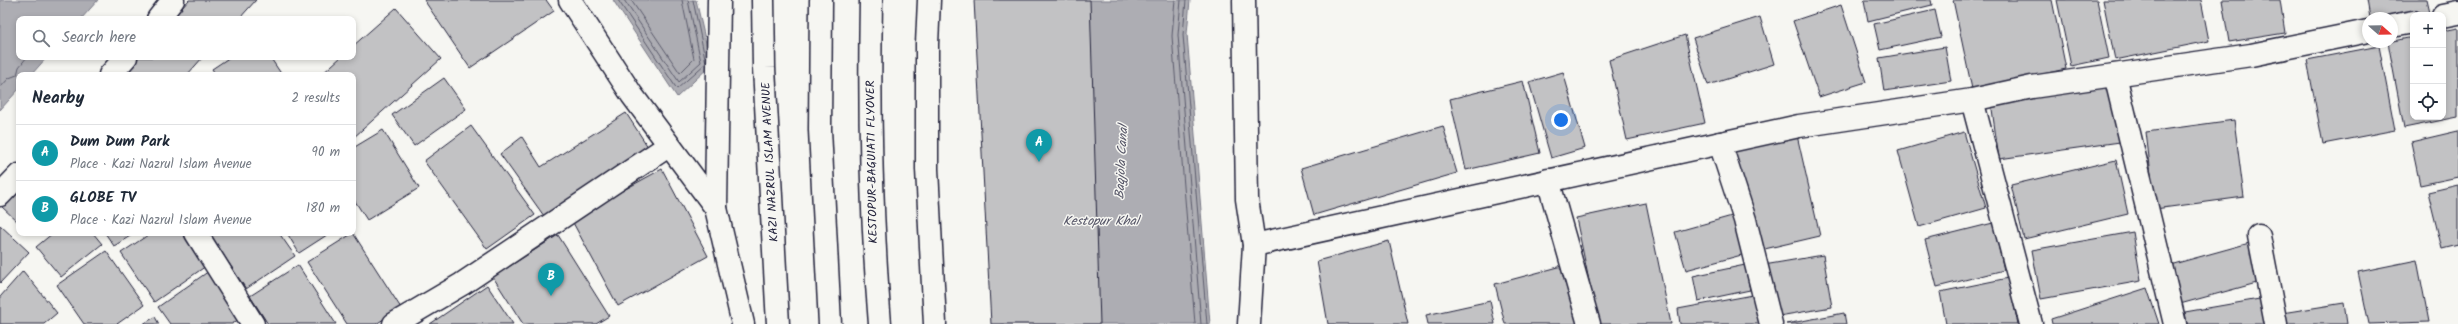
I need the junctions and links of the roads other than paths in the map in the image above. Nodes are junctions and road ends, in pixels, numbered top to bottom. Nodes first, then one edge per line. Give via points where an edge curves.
1 (173, 0) edge
2 (570, 0) edge
3 (718, 0) edge
4 (763, 0) edge
5 (820, 0) edge
6 (871, 0) edge
7 (929, 0) edge
8 (1244, 0) edge
9 (2458, 13) edge
10 (2446, 15) edge
11 (160, 16) edge
12 (2410, 23) edge
13 (2398, 25) edge
14 (2362, 32) edge
15 (123, 60) edge
16 (113, 72) edge
17 (2115, 75) junction
18 (1972, 100) junction
19 (1720, 143) junction
20 (668, 146) junction
21 (16, 178) edge
22 (1548, 180) junction
23 (0, 195) edge
24 (716, 208) junction
25 (198, 236) edge
26 (2259, 236) dead end
27 (1254, 245) junction
28 (253, 324) edge
29 (394, 324) edge
30 (743, 324) edge
31 (778, 324) edge
32 (830, 324) edge
33 (880, 324) edge
34 (935, 324) edge
35 (1249, 324) edge
36 (1589, 324) edge
37 (1771, 324) edge
38 (2031, 324) edge
39 (2175, 324) edge
40 (2276, 324) edge

1 - 11 street
2 - 20 street
3 - 24 street
4 - 31 street, KAZI NAZRUL ISLAM AVENUE via 764,68
5 - 32 street via 820,130
6 - 33 street, KESTOPUR-BAGUIATI FLYOVER via 869,96 873,232
7 - 34 street via 927,169
8 - 27 street via 1247,199
9 - 10 street
12 - 13 street
14 - 17 street via 2251,54
15 - 16 street
17 - 18 street via 2032,87
17 - 39 street
18 - 19 street via 1799,126
18 - 38 street
19 - 22 street
19 - 37 street via 1745,220
20 - 24 street
20 - 29 street via 462,284
21 - 23 street
22 - 27 street
22 - 36 street
24 - 30 street
25 - 28 street
26 - 40 street
27 - 35 street

